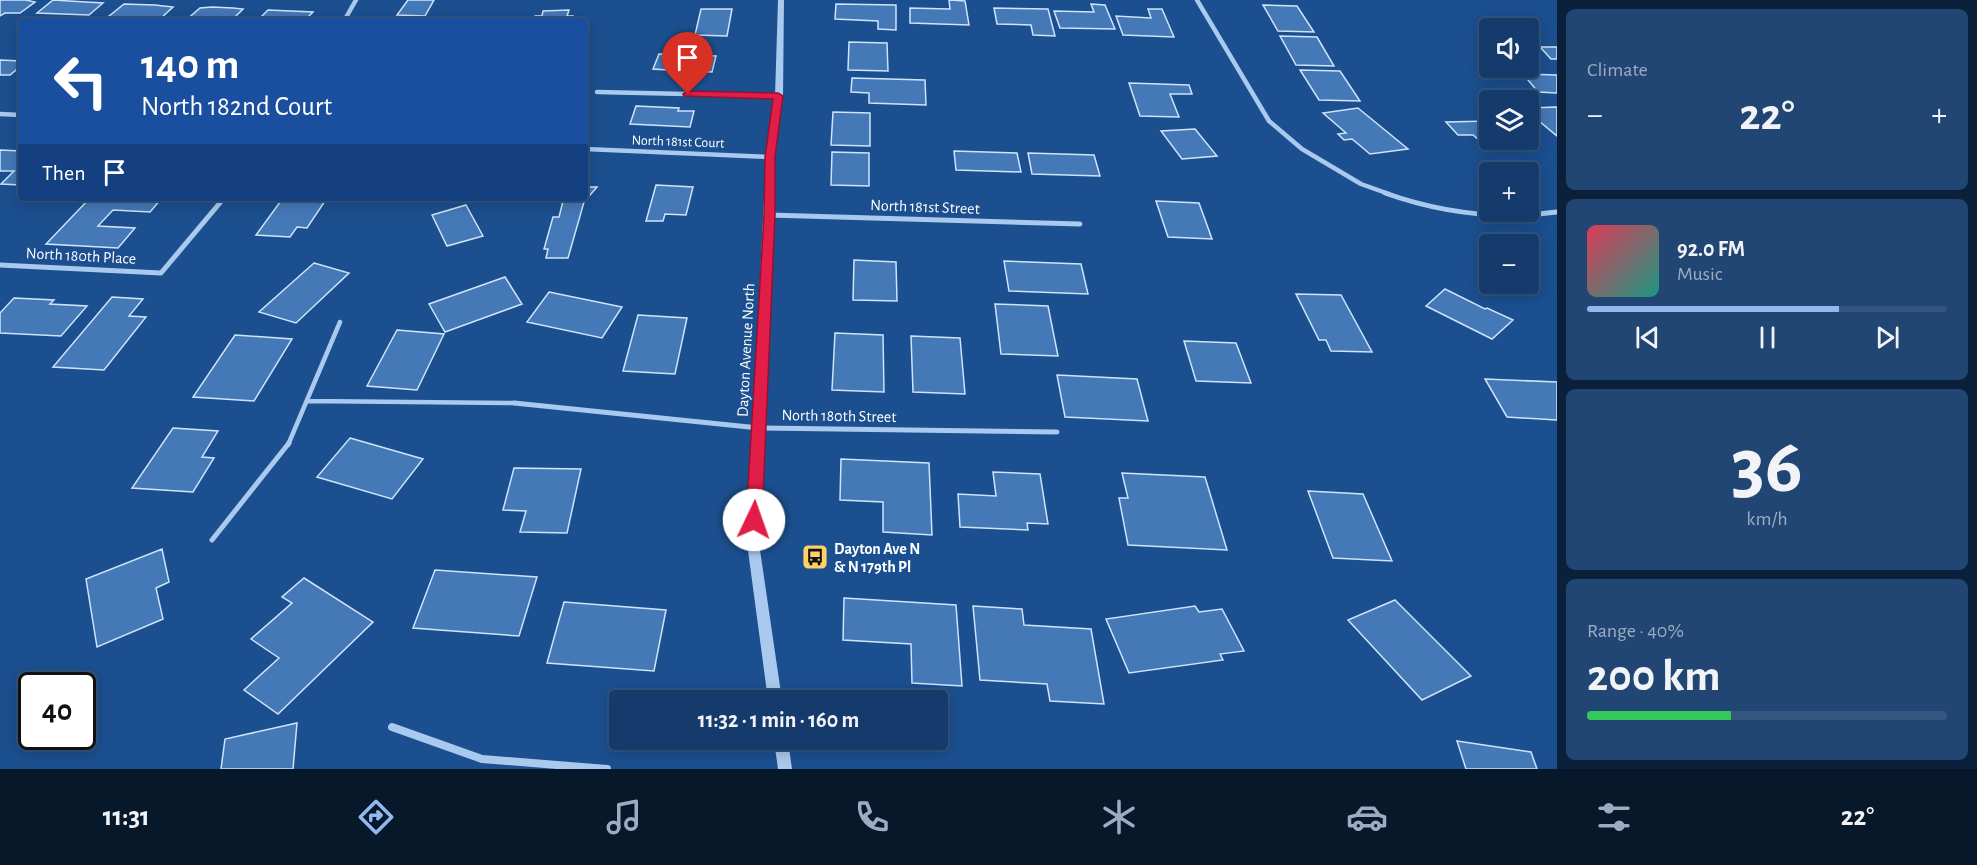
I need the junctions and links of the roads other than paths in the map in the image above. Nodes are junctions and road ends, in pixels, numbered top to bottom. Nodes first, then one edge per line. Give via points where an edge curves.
1 (356, 0) edge
2 (781, 0) edge
3 (1197, 0) edge
4 (346, 18) edge
5 (597, 92) dead end
6 (778, 96) junction
7 (0, 114) edge
8 (18, 114) edge
9 (588, 149) edge
10 (770, 157) junction
11 (221, 201) edge
12 (1557, 212) edge
13 (769, 215) junction
14 (1080, 224) dead end
15 (0, 265) edge
16 (340, 322) dead end
17 (307, 401) junction
18 (513, 403) joint
19 (759, 428) junction
20 (1058, 432) dead end
21 (212, 540) dead end
22 (774, 690) edge
23 (392, 727) dead end
24 (782, 750) edge
25 (607, 769) edge
26 (785, 769) edge

1 - 4 street
2 - 6 street, Dayton Avenue North
3 - 12 street via 1269,121 1302,149 1361,184 1414,203 1476,215
5 - 6 street
6 - 10 street, Dayton Avenue North
7 - 8 street
9 - 10 street, North 181st Court
10 - 13 street, Dayton Avenue North
11 - 15 street, North 180th Place via 161,273
13 - 14 street, North 181st Street
13 - 19 street, Dayton Avenue North
16 - 17 lane
17 - 18 lane
17 - 21 lane via 287,448
18 - 19 street, North 180th Street
19 - 20 street, North 180th Street
19 - 22 street, Dayton Avenue North via 753,543
23 - 25 street via 482,759
24 - 26 street

